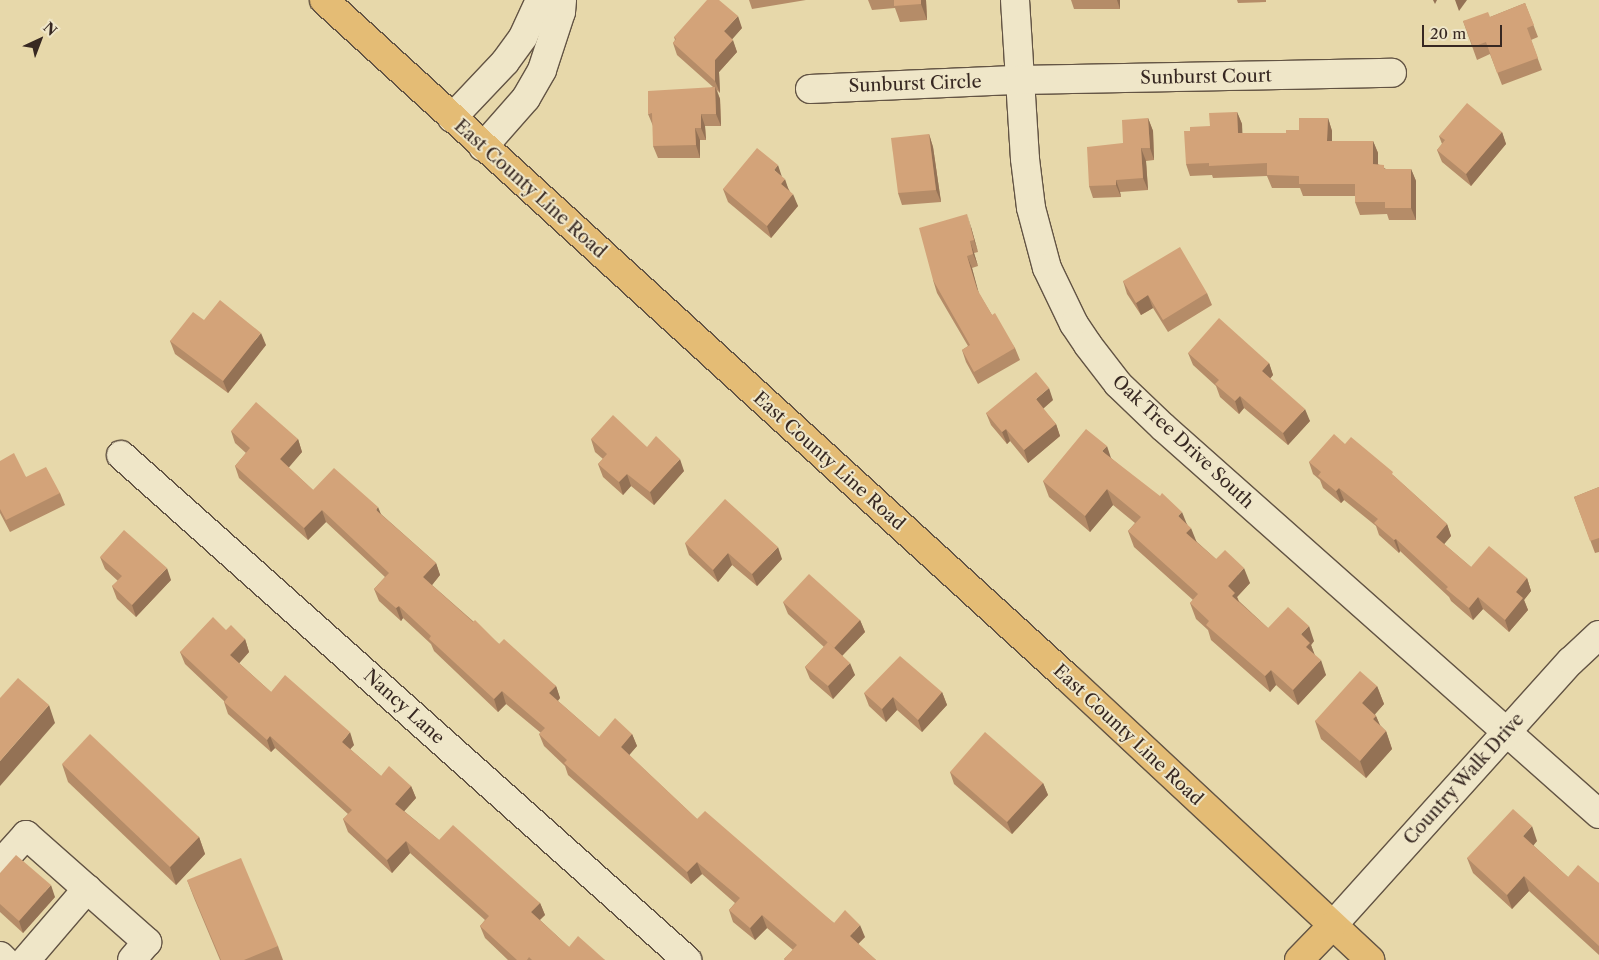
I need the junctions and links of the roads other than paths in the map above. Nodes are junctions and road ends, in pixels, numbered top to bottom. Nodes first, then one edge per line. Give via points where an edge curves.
1 (324, 0) edge
2 (540, 0) edge
3 (562, 0) edge
4 (1015, 0) edge
5 (1392, 74) dead end
6 (1020, 80) junction
7 (810, 89) dead end
8 (452, 118) junction
9 (484, 147) junction
10 (121, 455) dead end
11 (1599, 635) edge
12 (1507, 732) junction
13 (1599, 814) edge
14 (0, 864) edge
15 (87, 889) junction
16 (1332, 926) junction
17 (0, 956) edge
18 (4, 960) edge
19 (26, 960) edge
20 (132, 960) edge
21 (687, 960) edge
22 (1299, 960) edge
23 (1370, 960) edge

1 - 8 main road, East County Line Road
2 - 8 street via 523,37 505,62
3 - 9 street via 557,27 542,70 526,98
4 - 6 street, Oak Tree Drive South
5 - 6 street, Sunburst Court
6 - 7 street, Sunburst Circle
6 - 12 street, Oak Tree Drive South via 1026,170 1036,232 1057,291 1088,345 1118,384 1163,427
8 - 9 main road, East County Line Road
9 - 16 main road, East County Line Road via 1062,672
10 - 21 street, Nancy Lane
11 - 12 street, Country Walk Drive
12 - 13 street, Oak Tree Drive South
12 - 16 street, Country Walk Drive
14 - 15 street via 26,835
15 - 19 street
15 - 20 street via 147,942
16 - 22 main road
16 - 23 main road, East County Line Road
17 - 18 street

